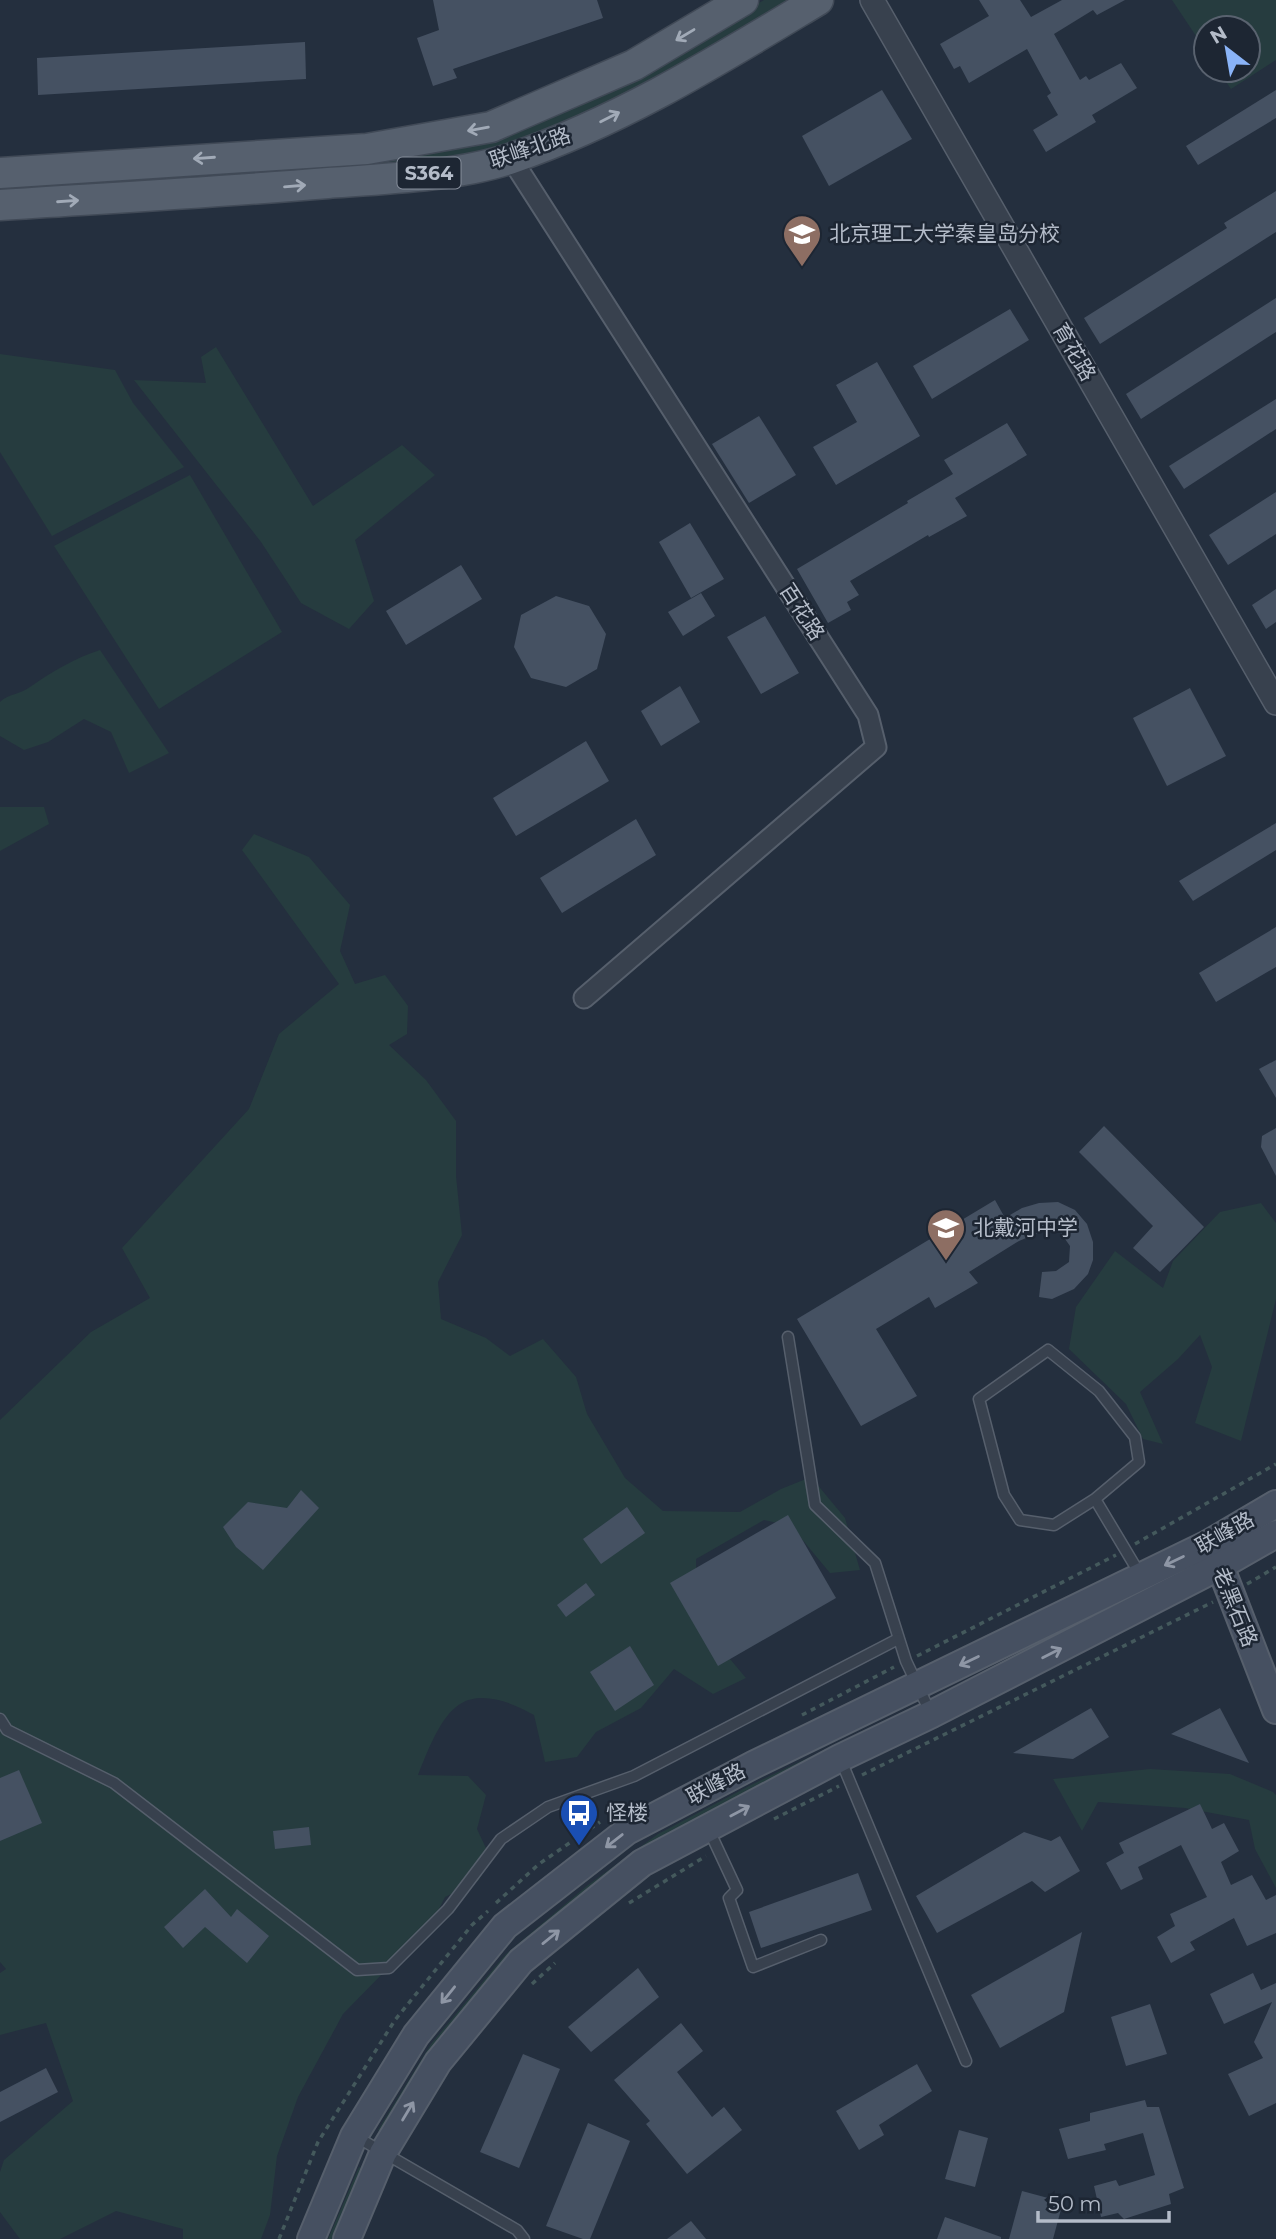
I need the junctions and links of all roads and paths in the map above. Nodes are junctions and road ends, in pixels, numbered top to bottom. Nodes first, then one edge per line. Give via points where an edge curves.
1 (743, 0) edge
2 (818, 0) edge
3 (872, 0) edge
4 (511, 158) junction
5 (0, 173) edge
6 (0, 205) edge
7 (1276, 703) edge
8 (584, 998) dead end
9 (788, 1337) dead end
10 (1095, 1499) junction
11 (1276, 1504) edge
12 (1276, 1534) edge
13 (1214, 1555) junction
14 (1276, 1567) edge
15 (1142, 1577) junction
16 (1231, 1594) junction
17 (898, 1639) junction
18 (918, 1686) junction
19 (1276, 1710) edge
20 (932, 1714) junction
21 (0, 1719) edge
22 (845, 1769) junction
23 (766, 1824) dead end
24 (713, 1838) junction
25 (624, 1907) dead end
26 (821, 1940) dead end
27 (565, 1955) dead end
28 (527, 1989) dead end
29 (966, 2061) dead end
30 (354, 2136) junction
31 (383, 2153) junction
32 (311, 2239) edge
33 (347, 2239) edge
34 (524, 2239) edge

1 -> 5 main road, 联峰北路 / S364 via 634,65 491,127 368,149
4 -> 2 main road, 联峰北路 / S364 via 588,128 691,76
3 - 7 street, 育花路
6 -> 4 main road, 联峰北路 / S364 via 399,178
4 - 8 street, 百花路 via 868,715 876,747
9 - 17 lane via 815,1505 875,1563
10 - 10 lane via 1054,1525 1020,1520 1004,1495 979,1399 1048,1350 1099,1391 1135,1437 1139,1462
10 - 15 lane
11 - 13 main road, 联峰路
12 - 13 main road, 联峰路
13 -> 15 main road, 联峰路
13 - 16 main road, 老黑石路
20 -> 13 main road, 联峰路
14 - 16 path
15 -> 18 main road, 联峰路
16 - 19 main road, 老黑石路
16 - 22 path
17 - 18 lane
17 - 21 lane via 634,1776 548,1807 501,1839 449,1909 388,1968 357,1970 114,1783 7,1730
18 - 20 lane
18 -> 30 main road, 联峰路 via 627,1831 505,1926 416,2035
20 - 22 main road, 联峰路
22 - 23 path
24 -> 22 main road, 联峰路
22 - 29 lane
24 - 25 path
24 - 26 lane via 737,1890 729,1898 753,1967
31 -> 24 main road, 联峰路 via 438,2062 521,1961 642,1863
27 - 28 path
30 - 31 lane
30 - 32 main road, 联峰路
31 - 33 main road, 联峰路
31 - 34 lane via 517,2230

